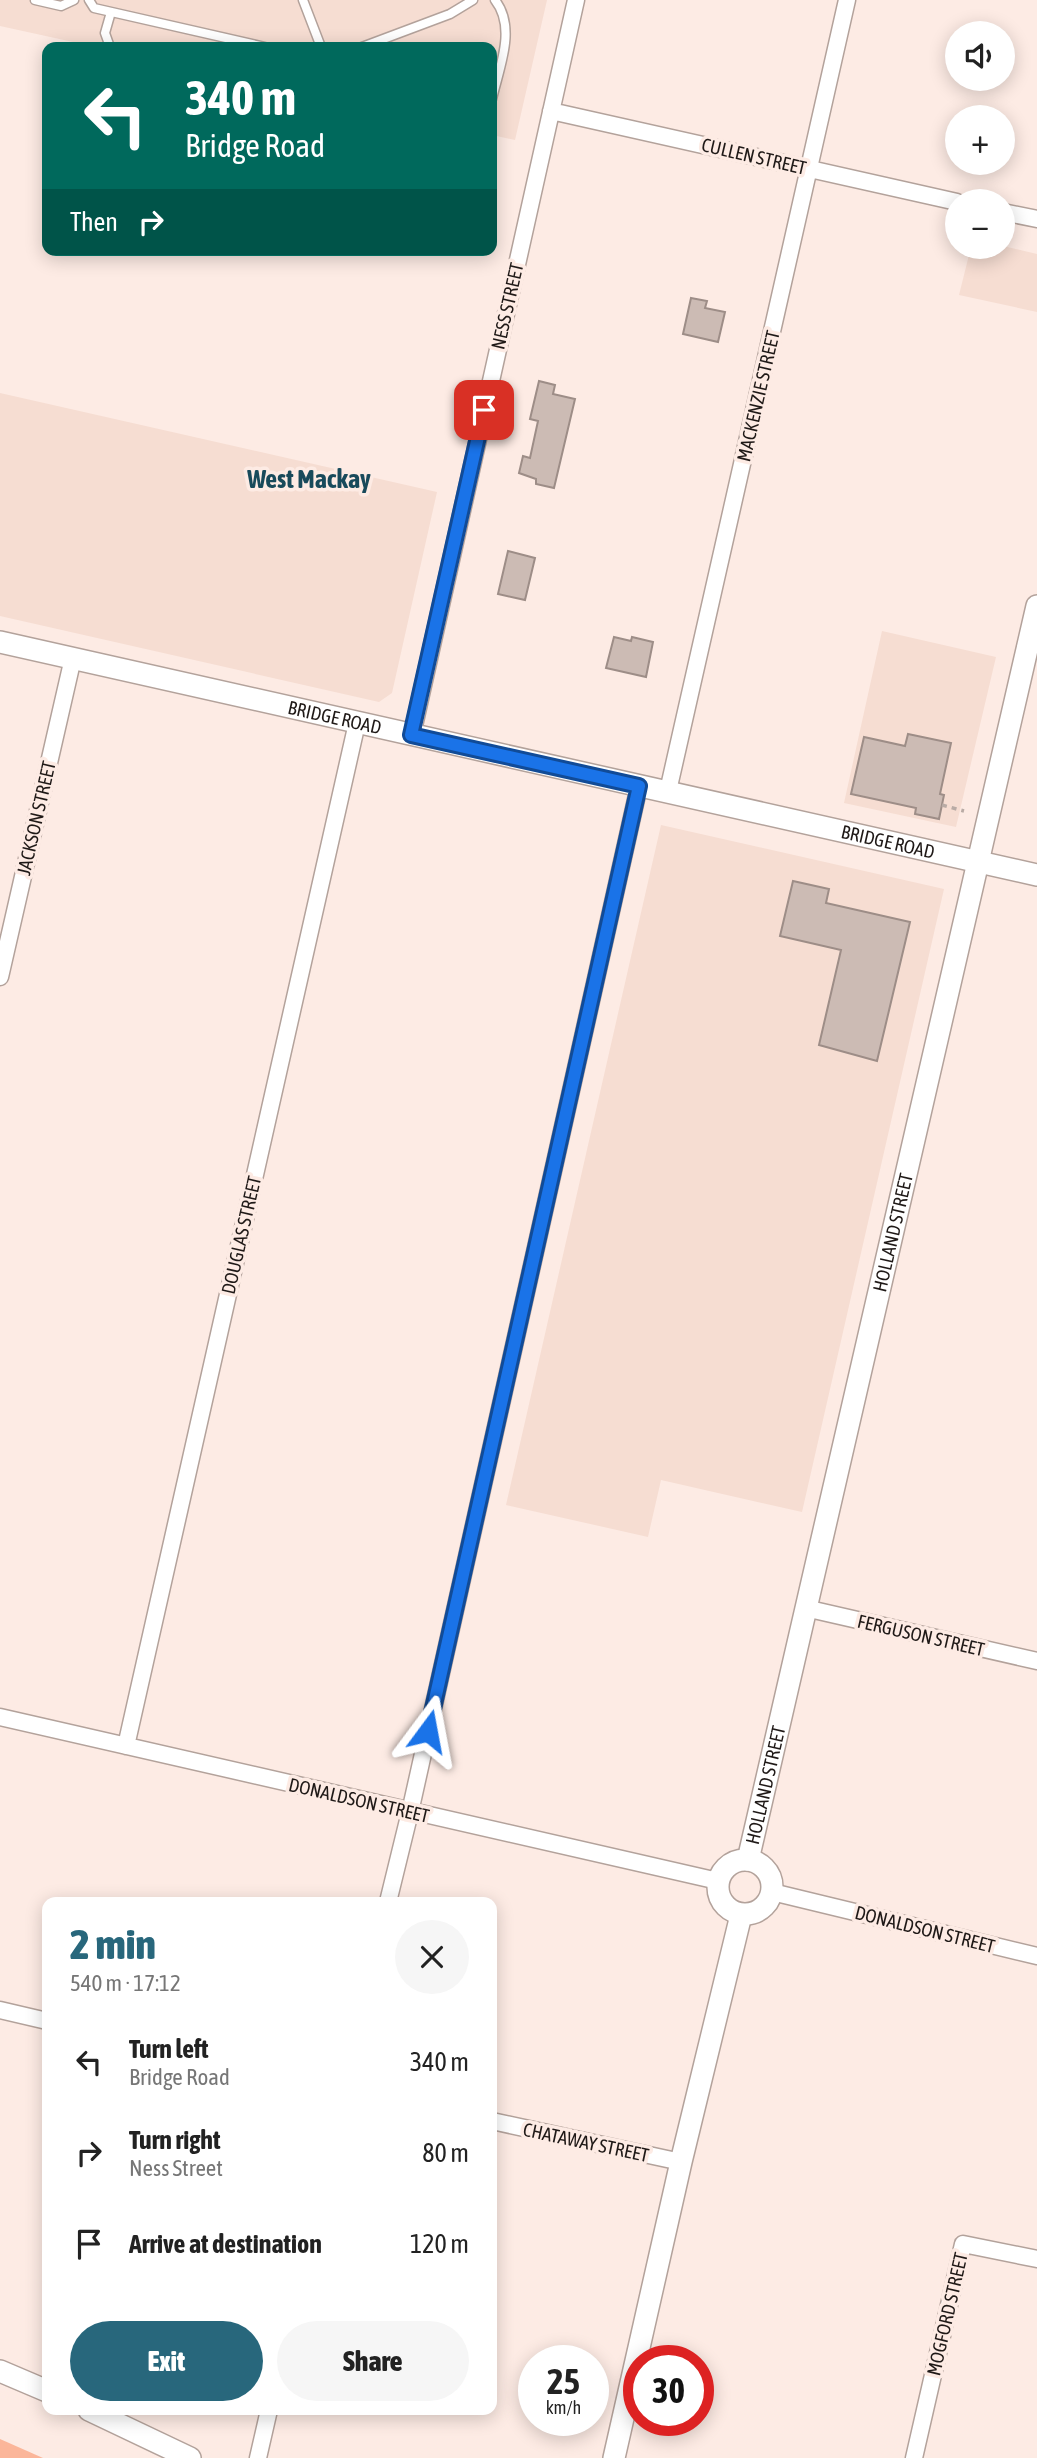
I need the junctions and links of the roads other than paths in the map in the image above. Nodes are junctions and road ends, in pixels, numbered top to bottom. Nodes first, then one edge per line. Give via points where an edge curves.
1 (35, 0) edge
2 (74, 0) edge
3 (89, 0) edge
4 (303, 0) edge
5 (473, 0) edge
6 (495, 0) edge
7 (510, 0) edge
8 (576, 0) edge
9 (847, 0) edge
10 (501, 8) junction
11 (111, 12) junction
12 (108, 42) edge
13 (243, 42) edge
14 (319, 42) edge
15 (376, 42) edge
16 (497, 76) edge
17 (551, 111) junction
18 (809, 168) junction
19 (945, 199) edge
20 (1015, 214) edge
21 (1037, 219) edge
22 (1037, 606) edge
23 (0, 642) edge
24 (73, 658) junction
25 (356, 723) junction
26 (411, 735) junction
27 (639, 786) junction
28 (668, 791) junction
29 (979, 862) junction
30 (1037, 875) edge
31 (0, 977) edge
32 (805, 1608) junction
33 (1037, 1661) edge
34 (0, 1717) edge
35 (126, 1746) junction
36 (410, 1812) junction
37 (748, 1860) junction
38 (718, 1881) junction
39 (772, 1892) junction
40 (389, 1897) edge
41 (741, 1915) junction
42 (1037, 1956) edge
43 (0, 2010) edge
44 (42, 2020) edge
45 (497, 2122) edge
46 (681, 2162) junction
47 (1037, 2259) edge
48 (0, 2371) edge
49 (42, 2390) edge
50 (100, 2415) edge
51 (268, 2415) edge
52 (190, 2458) edge
53 (258, 2458) edge
54 (614, 2458) edge
55 (914, 2458) edge

1 - 2 lane via 61,6
3 - 11 lane via 94,8
4 - 14 lane
5 - 15 lane via 450,15
6 - 10 lane
7 - 10 lane
8 - 17 street, NESS STREET
9 - 18 street, MACKENZIE STREET
10 - 16 lane via 506,34
11 - 12 lane via 105,33
11 - 13 lane
17 - 18 street, CULLEN STREET
17 - 26 street, NESS STREET
18 - 19 street, CULLEN STREET
18 - 28 street, MACKENZIE STREET
20 - 21 street
22 - 29 street, HOLLAND STREET
23 - 24 street, BRIDGE ROAD
24 - 25 street, BRIDGE ROAD
24 - 31 street, JACKSON STREET
25 - 26 street, BRIDGE ROAD
25 - 35 street, DOUGLAS STREET
26 - 27 street, BRIDGE ROAD
27 - 28 street, BRIDGE ROAD
27 - 36 street
28 - 29 street, BRIDGE ROAD
29 - 30 street, BRIDGE ROAD
29 - 32 street, HOLLAND STREET
32 - 33 street, FERGUSON STREET
32 - 37 street, HOLLAND STREET
34 - 35 street, DONALDSON STREET
35 - 36 street, DONALDSON STREET
36 - 38 street, DONALDSON STREET
36 - 40 street
37 - 38 street via 730,1864
37 - 39 street via 762,1866
38 - 41 street via 721,1901
39 - 41 street via 762,1909
39 - 42 street, DONALDSON STREET
41 - 46 street
43 - 44 street
45 - 46 street, CHATAWAY STREET
46 - 54 street
47 - 55 street, MOGFORD STREET via 963,2244
48 - 49 street
50 - 52 street
51 - 53 street

